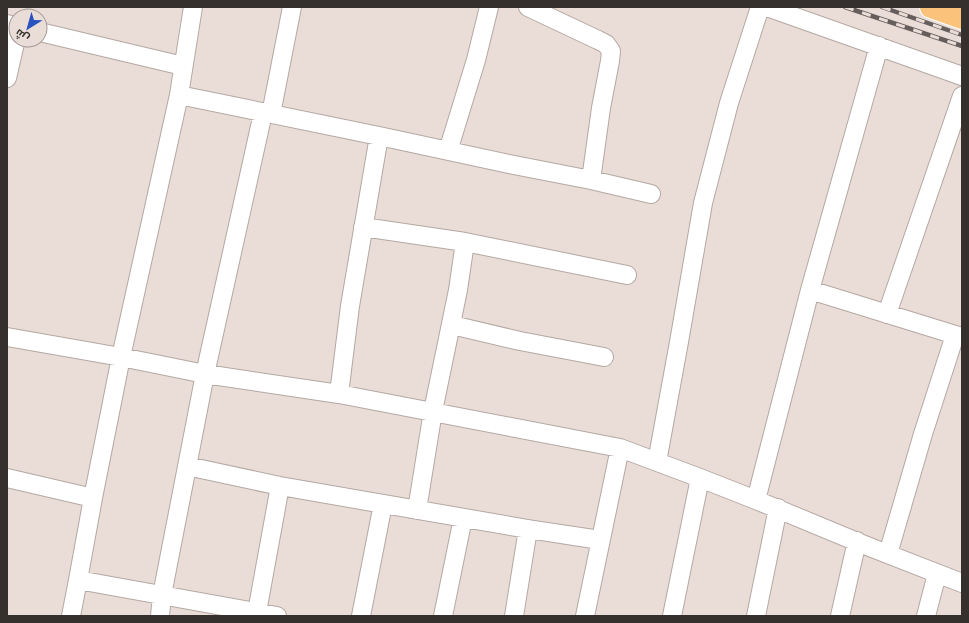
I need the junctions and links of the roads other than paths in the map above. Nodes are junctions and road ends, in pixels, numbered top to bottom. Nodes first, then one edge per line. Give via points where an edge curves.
1 (193, 7) edge
2 (292, 7) edge
3 (489, 7) edge
4 (528, 7) edge
5 (760, 7) edge
6 (767, 7) edge
7 (931, 7) edge
8 (962, 18) edge
9 (48, 34) edge
10 (879, 46) junction
11 (14, 48) edge
12 (183, 66) junction
13 (962, 76) edge
14 (7, 78) edge
15 (178, 96) junction
16 (962, 96) edge
17 (267, 114) junction
18 (379, 136) junction
19 (448, 151) junction
20 (591, 180) junction
21 (651, 194) dead end
22 (363, 227) junction
23 (465, 242) junction
24 (627, 275) dead end
25 (810, 290) junction
26 (887, 314) junction
27 (452, 325) junction
28 (958, 336) edge
29 (7, 337) edge
30 (121, 357) junction
31 (604, 357) dead end
32 (205, 374) junction
33 (339, 394) junction
34 (433, 412) junction
35 (620, 448) junction
36 (657, 462) junction
37 (187, 466) junction
38 (7, 478) edge
39 (700, 478) junction
40 (280, 486) junction
41 (93, 498) junction
42 (756, 500) junction
43 (383, 504) junction
44 (778, 508) junction
45 (417, 510) junction
46 (462, 518) junction
47 (528, 528) junction
48 (600, 540) junction
49 (857, 541) junction
50 (888, 554) junction
51 (937, 574) junction
52 (78, 580) junction
53 (962, 583) edge
54 (162, 595) junction
55 (257, 612) junction
56 (71, 616) edge
57 (160, 616) edge
58 (277, 616) edge
59 (361, 616) edge
60 (443, 616) edge
61 (514, 616) edge
62 (585, 616) edge
63 (672, 616) edge
64 (756, 616) edge
65 (840, 616) edge
66 (926, 616) edge

1 - 12 street
2 - 17 street
3 - 19 street via 476,60
4 - 20 street via 606,44 611,51
5 - 36 street via 729,102 703,203
6 - 10 street
7 - 8 highway
9 - 12 street
10 - 13 street
10 - 25 street
11 - 14 street
12 - 15 street
15 - 17 street
15 - 30 street
16 - 26 street
17 - 18 street
17 - 32 street
18 - 19 street
18 - 22 street
19 - 20 street
20 - 21 street
22 - 23 street
22 - 33 street
23 - 24 street
23 - 27 street
25 - 26 street
25 - 42 street
26 - 28 street
27 - 31 street
27 - 34 street
28 - 50 street via 923,434
29 - 30 street
30 - 32 street
30 - 41 street
32 - 33 street
32 - 37 street
33 - 34 street
34 - 35 street
34 - 45 street
35 - 36 street
35 - 48 street
36 - 39 street
37 - 40 street
37 - 54 street
38 - 41 street
39 - 42 street
39 - 63 street
40 - 43 street
40 - 55 street
41 - 52 street
42 - 44 street
43 - 45 street
43 - 59 street
44 - 49 street
44 - 64 street
45 - 46 street
46 - 47 street
46 - 60 street
47 - 48 street
47 - 61 street
48 - 62 street
49 - 50 street
49 - 65 street
50 - 51 street
51 - 53 street
51 - 66 street
52 - 54 street
52 - 56 street
54 - 55 street
54 - 57 street
55 - 58 street

